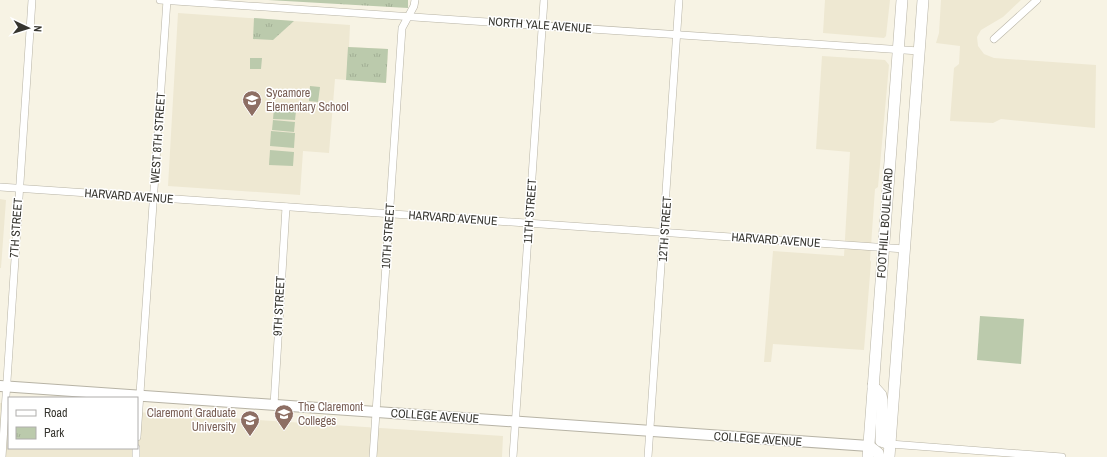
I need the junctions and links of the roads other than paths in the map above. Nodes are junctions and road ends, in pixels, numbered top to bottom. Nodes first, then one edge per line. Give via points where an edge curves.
1 (32, 0) edge
2 (165, 0) edge
3 (415, 0) edge
4 (544, 0) edge
5 (679, 0) edge
6 (902, 0) edge
7 (923, 0) edge
8 (1037, 0) edge
9 (407, 17) junction
10 (542, 25) junction
11 (678, 34) junction
12 (994, 40) dead end
13 (898, 50) junction
14 (919, 51) junction
15 (0, 187) edge
16 (19, 189) junction
17 (154, 198) junction
18 (286, 207) junction
19 (389, 214) junction
20 (529, 223) junction
21 (665, 232) junction
22 (884, 248) junction
23 (905, 249) junction
24 (874, 386) junction
25 (3, 387) edge
26 (140, 396) junction
27 (274, 405) junction
28 (376, 412) junction
29 (516, 422) junction
30 (138, 423) edge
31 (650, 431) junction
32 (890, 444) junction
33 (869, 452) edge
34 (2, 457) edge
35 (373, 457) edge
36 (513, 457) edge
37 (648, 457) edge
38 (879, 457) edge
39 (889, 457) edge
40 (1062, 457) edge

1 - 16 street, 7TH STREET
2 - 9 street, NORTH YALE AVENUE
2 - 17 street, WEST 8TH STREET
3 - 9 street, 10TH STREET
4 - 10 street, 11TH STREET
5 - 11 street, 12TH STREET
6 - 13 main road, FOOTHILL BOULEVARD
7 - 14 main road, FOOTHILL BOULEVARD
8 - 12 street
9 - 10 street, NORTH YALE AVENUE
9 - 19 street, 10TH STREET via 402,28
10 - 11 street, NORTH YALE AVENUE
10 - 20 street, 11TH STREET
11 - 13 street, NORTH YALE AVENUE
11 - 21 street, 12TH STREET
13 - 14 street, NORTH YALE AVENUE
13 - 22 main road, FOOTHILL BOULEVARD
14 - 23 main road, FOOTHILL BOULEVARD
15 - 16 street, HARVARD AVENUE
16 - 17 street, HARVARD AVENUE
16 - 25 street, 7TH STREET
17 - 18 street, HARVARD AVENUE
17 - 26 street, WEST 8TH STREET
18 - 19 street, HARVARD AVENUE
18 - 27 street, 9TH STREET
19 - 20 street, HARVARD AVENUE
19 - 28 street, 10TH STREET
20 - 21 street, HARVARD AVENUE
20 - 29 street, 11TH STREET
21 - 22 street, HARVARD AVENUE
21 - 31 street, 12TH STREET
22 - 23 street, HARVARD AVENUE
22 - 24 main road, FOOTHILL BOULEVARD
23 - 32 main road, FOOTHILL BOULEVARD
24 - 32 main road via 882,400 881,441
24 - 33 main road, FOOTHILL BOULEVARD
25 - 26 street, COLLEGE AVENUE
25 - 34 street, 7TH STREET
26 - 27 street, COLLEGE AVENUE
26 - 30 street, WEST 8TH STREET
27 - 28 street, COLLEGE AVENUE
28 - 29 street, COLLEGE AVENUE
28 - 35 street, 10TH STREET
29 - 31 street, COLLEGE AVENUE
29 - 36 street, 11TH STREET
31 - 33 street, COLLEGE AVENUE
31 - 37 street, 12TH STREET
32 - 39 main road, FOOTHILL BOULEVARD
32 - 40 street
33 - 38 main road via 878,453

